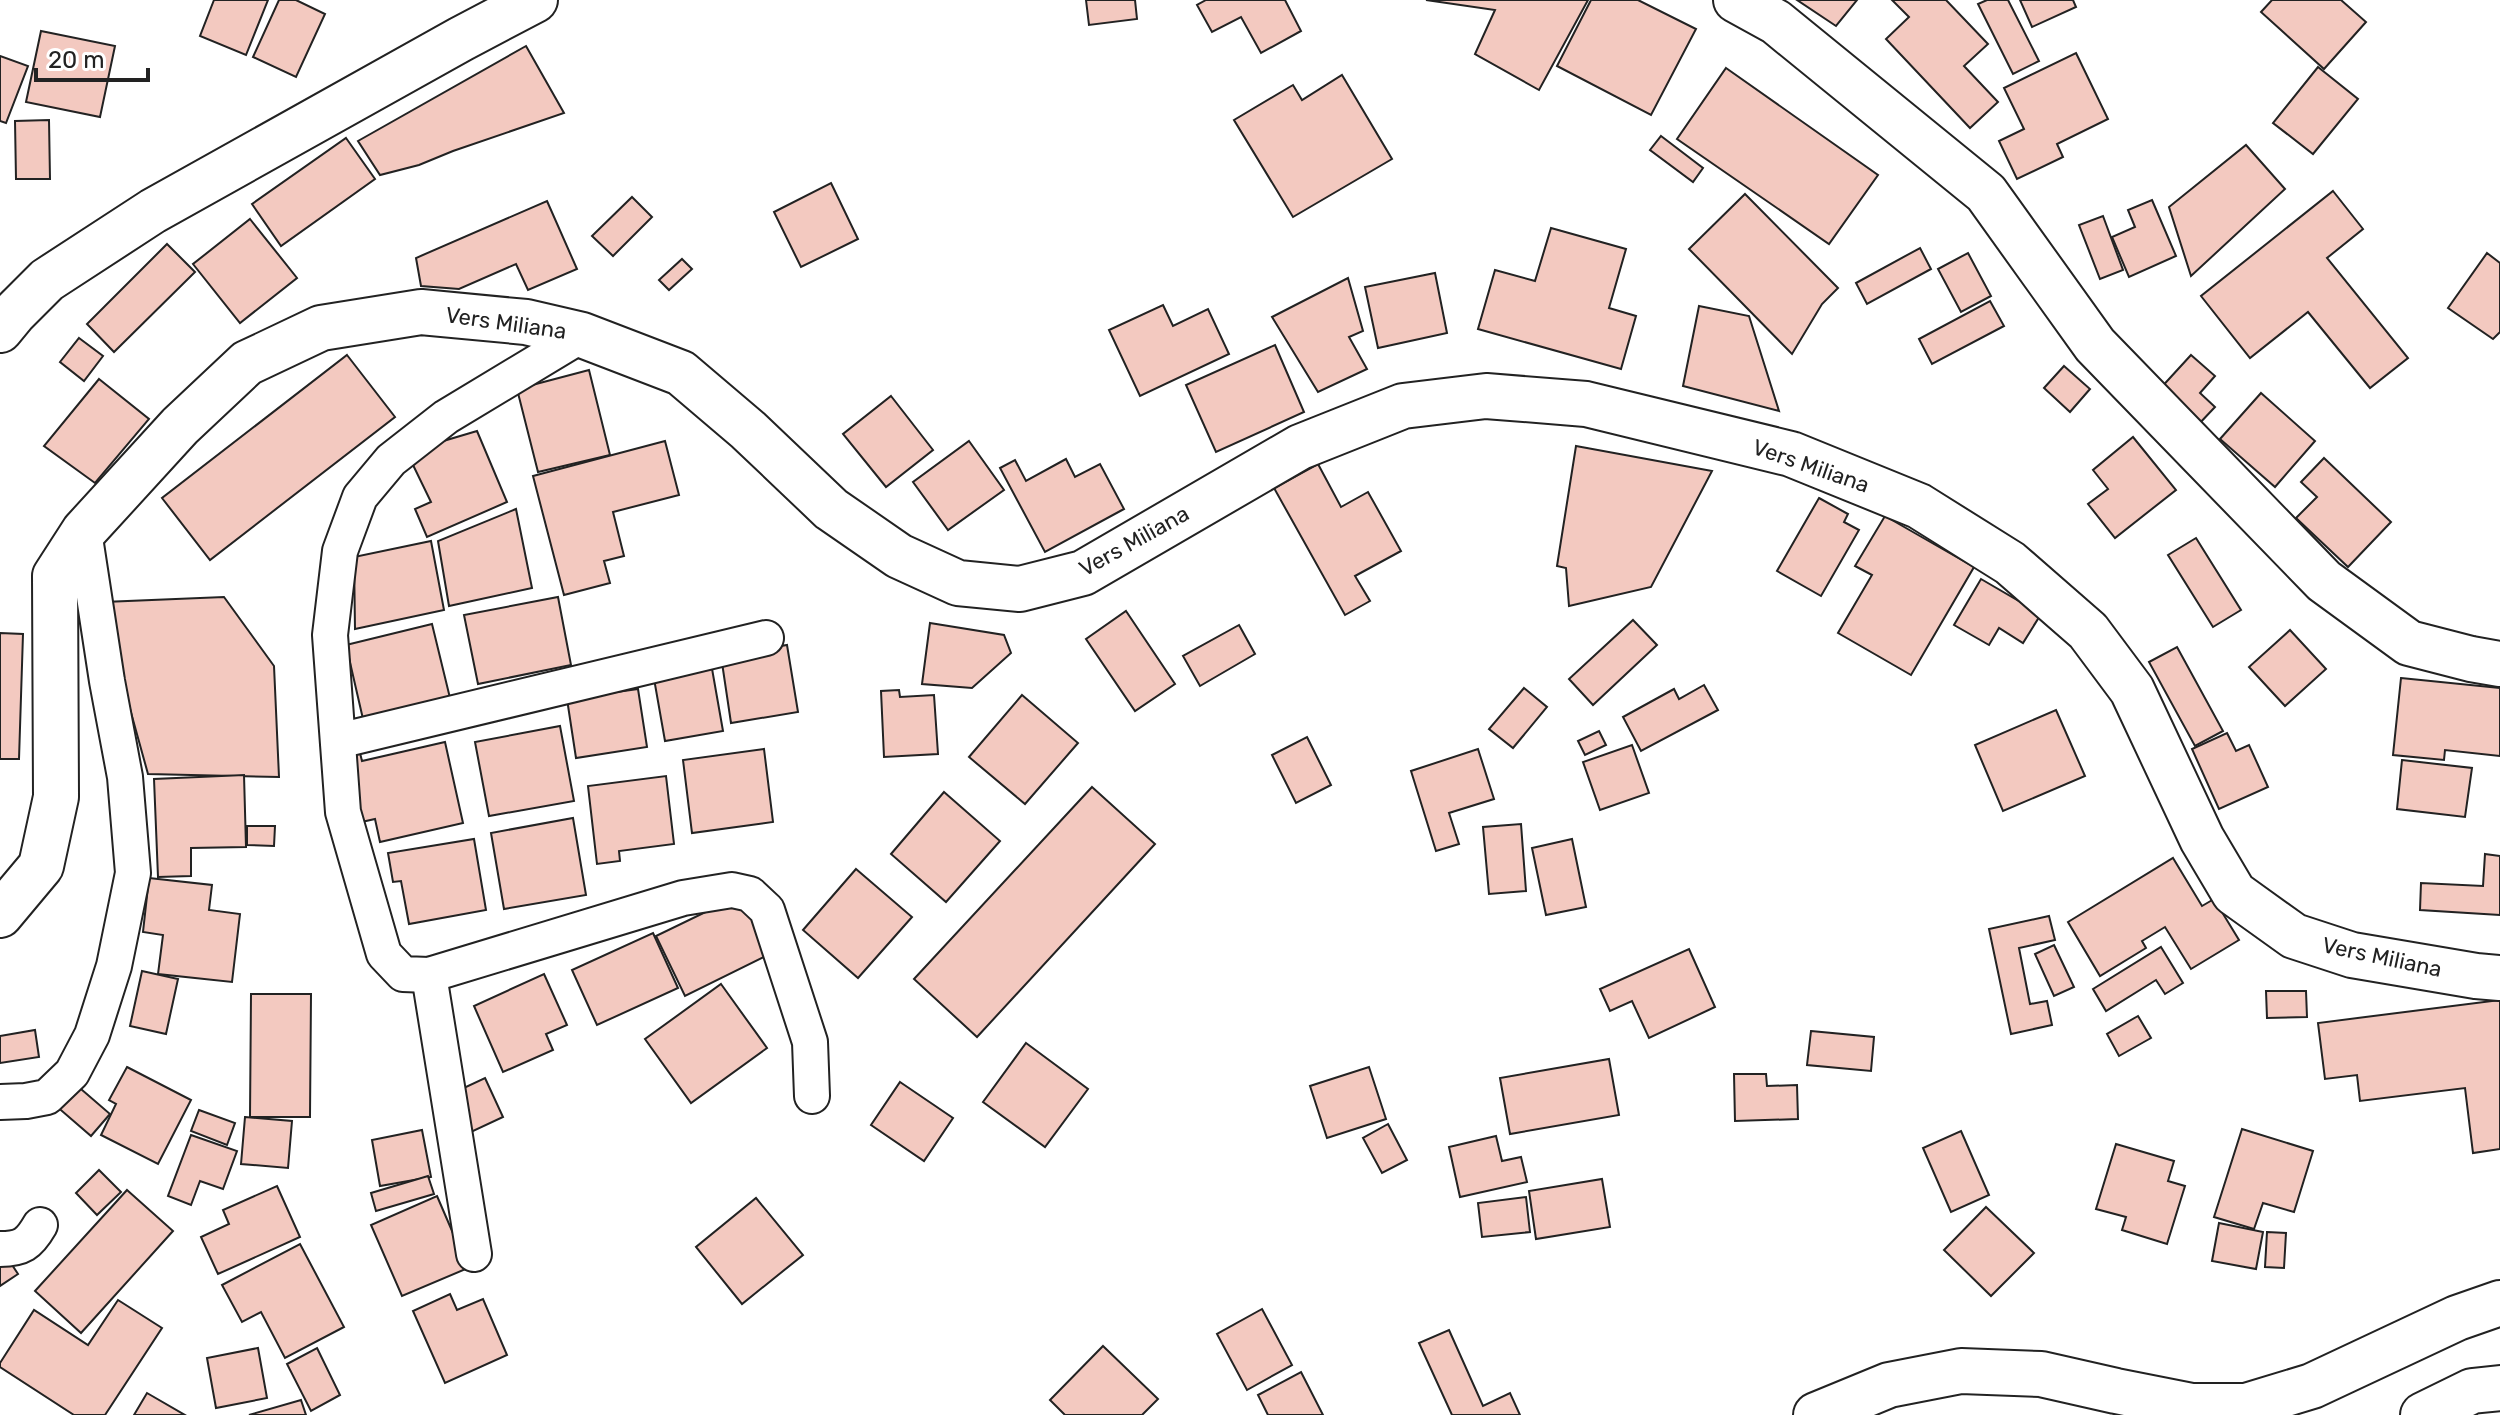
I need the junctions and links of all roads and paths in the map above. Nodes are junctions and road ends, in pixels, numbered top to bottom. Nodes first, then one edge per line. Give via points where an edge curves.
1 (535, 0) edge
2 (1736, 0) edge
3 (0, 330) edge
4 (582, 335) junction
5 (84, 531) junction
6 (766, 638) dead end
7 (2500, 664) edge
8 (338, 741) junction
9 (0, 915) edge
10 (429, 975) junction
11 (2500, 978) edge
12 (812, 1096) dead end
13 (0, 1102) edge
14 (40, 1225) dead end
15 (0, 1249) edge
16 (474, 1254) dead end
17 (2500, 1303) edge
18 (2041, 1374) junction
19 (2500, 1388) edge
20 (1816, 1415) edge
21 (2087, 1415) edge
22 (2423, 1415) edge

1 - 3 main road via 153,211 47,280
2 - 7 main road via 1776,22 1986,193 2095,345 2324,581 2409,643
4 - 5 main road, Vers Miliana via 526,322 421,312 321,328 247,363 180,426
4 - 8 street via 446,417 391,460 360,497 340,551 330,635
4 - 11 main road, Vers Miliana via 681,373 831,509 899,556 958,583 1020,589 1083,573 1300,447 1403,406 1486,396 1586,404 1791,454 1919,506 2010,563 2088,631 2132,690 2202,839 2234,893 2294,936 2352,955
5 - 9 main road, Vers Miliana via 55,576 56,797 41,866
5 - 13 street via 125,777 133,873 114,966 92,1035 72,1073 47,1097
6 - 8 street
8 - 10 street via 343,812 384,954 403,974
10 - 12 street via 683,898 732,890 750,894 767,910 810,1042
10 - 16 street
14 - 15 street via 17,1249
17 - 18 main road via 2312,1386 2246,1406 2192,1406
18 - 20 main road via 1961,1371 1889,1385
18 - 21 main road
19 - 22 main road via 2472,1391

